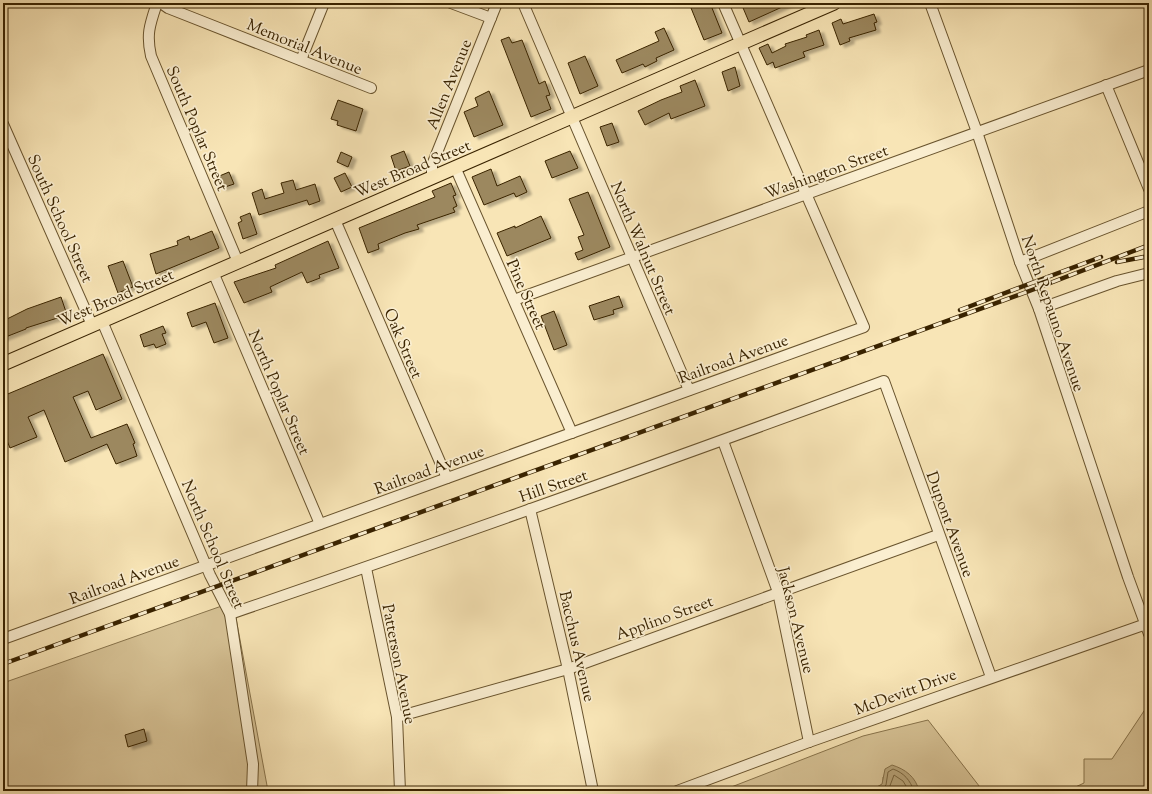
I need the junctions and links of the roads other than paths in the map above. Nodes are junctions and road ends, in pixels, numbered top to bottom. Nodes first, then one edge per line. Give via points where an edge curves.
1 (157, 3) edge
2 (162, 3) edge
3 (324, 3) edge
4 (451, 3) edge
5 (497, 3) edge
6 (523, 3) edge
7 (724, 3) edge
8 (834, 3) edge
9 (930, 3) edge
10 (491, 18) junction
11 (741, 43) junction
12 (301, 60) junction
13 (1149, 70) edge
14 (1106, 85) junction
15 (371, 88) dead end
16 (572, 117) junction
17 (3, 124) edge
18 (976, 132) junction
19 (455, 167) junction
20 (432, 177) junction
21 (1149, 189) edge
22 (807, 194) junction
23 (1149, 211) edge
24 (335, 220) junction
25 (632, 257) junction
26 (238, 262) junction
27 (1020, 262) junction
28 (213, 272) junction
29 (1149, 273) edge
30 (514, 300) junction
31 (1039, 309) junction
32 (97, 323) junction
33 (3, 364) edge
34 (884, 381) joint
35 (689, 390) junction
36 (572, 433) junction
37 (722, 441) junction
38 (447, 478) junction
39 (530, 509) junction
40 (320, 524) junction
41 (938, 535) junction
42 (206, 565) junction
43 (366, 568) junction
44 (778, 592) junction
45 (230, 614) junction
46 (1146, 624) junction
47 (1149, 634) edge
48 (3, 639) edge
49 (568, 669) junction
50 (991, 677) junction
51 (397, 717) junction
52 (809, 742) junction
53 (252, 791) edge
54 (400, 791) edge
55 (593, 791) edge
56 (677, 791) edge

1 - 26 street, South Poplar Street via 148,32 151,56
2 - 12 street, Memorial Avenue via 168,8
3 - 12 street
4 - 10 street
5 - 10 street, Allen Avenue
6 - 16 street, North Walnut Street
7 - 11 street
8 - 11 main road, West Broad Street
9 - 18 street, North Repauno Avenue
10 - 20 street, Allen Avenue via 432,165
11 - 16 main road, West Broad Street
11 - 22 street
12 - 15 street, Memorial Avenue
13 - 14 street, Washington Street
14 - 18 street, Washington Street
14 - 21 street
16 - 19 main road, West Broad Street
16 - 25 street, North Walnut Street
17 - 32 street, South School Street
18 - 22 street, Washington Street
18 - 27 street, North Repauno Avenue
19 - 20 main road, West Broad Street
19 - 30 street, Pine Street
20 - 24 main road, West Broad Street
22 - 25 street, Washington Street
22 - 35 street, Railroad Avenue via 864,327
23 - 27 street
24 - 26 main road, West Broad Street
24 - 38 street, Oak Street
25 - 30 street, Washington Street
25 - 35 street, North Walnut Street
26 - 28 main road, West Broad Street
27 - 31 street, North Repauno Avenue
28 - 32 main road, West Broad Street
28 - 40 street, North Poplar Street
29 - 31 street via 1117,281
30 - 36 street, Pine Street
31 - 46 street, North Repauno Avenue
32 - 33 main road, West Broad Street
32 - 42 street, North School Street
34 - 37 street, Hill Street
34 - 41 street, Dupont Avenue
35 - 36 street, Railroad Avenue
36 - 38 street, Railroad Avenue
37 - 39 street, Hill Street
37 - 44 street, Jackson Avenue
38 - 40 street, Railroad Avenue
39 - 43 street, Hill Street
39 - 49 street, Bacchus Avenue
40 - 42 street, Railroad Avenue
41 - 44 street, Applino Street
41 - 50 street, Dupont Avenue
42 - 45 street, North School Street
42 - 48 street, Railroad Avenue
43 - 45 street, Hill Street
43 - 51 street, Patterson Avenue
44 - 49 street, Applino Street
44 - 52 street, Jackson Avenue
45 - 53 street, North School Street via 253,764
46 - 47 street, North Repauno Avenue
46 - 50 street, McDevitt Drive
49 - 51 street, Applino Street
49 - 55 street, Bacchus Avenue
50 - 52 street, McDevitt Drive
51 - 54 street, Patterson Avenue
52 - 56 street, McDevitt Drive

